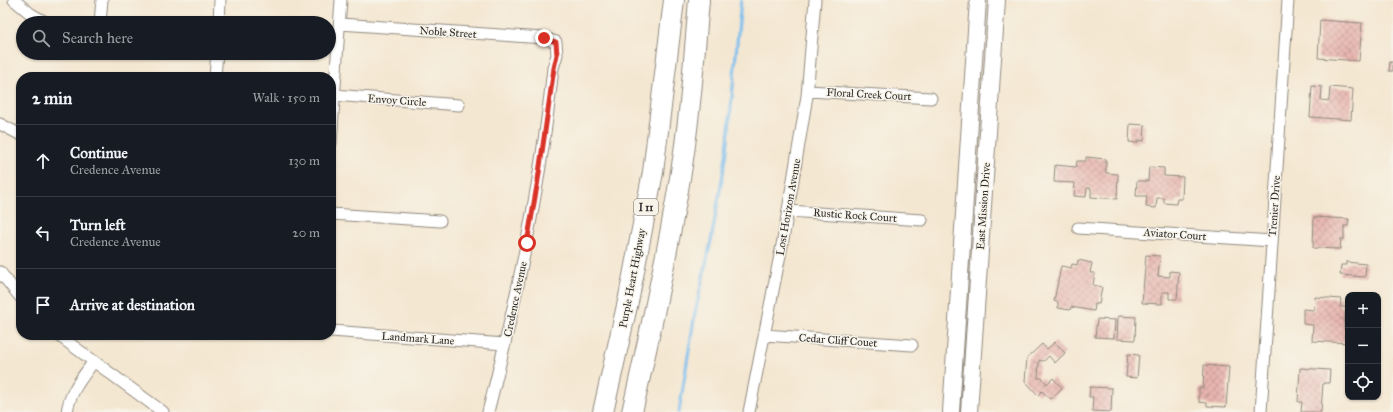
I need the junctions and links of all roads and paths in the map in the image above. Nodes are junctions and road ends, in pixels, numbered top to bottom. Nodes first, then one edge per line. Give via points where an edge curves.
1 (14, 0) edge
2 (102, 0) edge
3 (220, 0) edge
4 (341, 0) edge
5 (674, 0) edge
6 (699, 0) edge
7 (815, 0) edge
8 (978, 0) edge
9 (989, 0) edge
10 (997, 0) edge
11 (1288, 0) edge
12 (35, 16) edge
13 (101, 16) edge
14 (219, 16) edge
15 (340, 24) junction
16 (556, 42) joint
17 (216, 60) edge
18 (215, 72) edge
19 (336, 72) edge
20 (808, 91) junction
21 (336, 95) edge
22 (931, 98) dead end
23 (460, 105) dead end
24 (990, 116) junction
25 (0, 124) edge
26 (16, 132) edge
27 (788, 211) junction
28 (336, 214) edge
29 (922, 220) dead end
30 (440, 221) dead end
31 (1078, 228) dead end
32 (1272, 241) junction
33 (0, 272) edge
34 (16, 292) edge
35 (336, 331) edge
36 (764, 335) junction
37 (65, 340) edge
38 (505, 344) junction
39 (912, 345) dead end
40 (94, 361) junction
41 (67, 412) edge
42 (163, 412) edge
43 (488, 412) edge
44 (604, 412) edge
45 (632, 412) edge
46 (749, 412) edge
47 (951, 412) edge
48 (969, 412) edge
49 (1260, 412) edge

1 - 12 street
2 - 13 street
3 - 14 street
4 - 15 street
5 - 44 highway, Purple Heart Highway / I 11 via 653,172
6 - 45 highway, I 11 via 693,77 680,176 657,302
7 - 20 street, Lost Horizon Avenue
8 - 47 street, East Mission Drive
9 - 24 street via 985,91
10 - 24 street, East Mission Drive
11 - 32 street, Trenier Drive
15 - 16 street, Noble Street via 544,38
15 - 19 street
16 - 38 street, Credence Avenue via 557,55 538,180
17 - 18 street
20 - 22 street, Floral Creek Court
20 - 27 street, Lost Horizon Avenue
21 - 23 street, Envoy Circle
24 - 48 street, East Mission Drive
25 - 26 street
27 - 29 street, Rustic Rock Court
27 - 36 street, Lost Horizon Avenue
28 - 30 street
31 - 32 street, Aviator Court
32 - 49 street, Trenier Drive
33 - 34 street
35 - 38 street, Landmark Lane
36 - 39 street, Cedar Cliff Couet
36 - 46 street, Lost Horizon Avenue
37 - 40 street
38 - 43 street, Credence Avenue
40 - 41 street via 74,389
40 - 42 street

